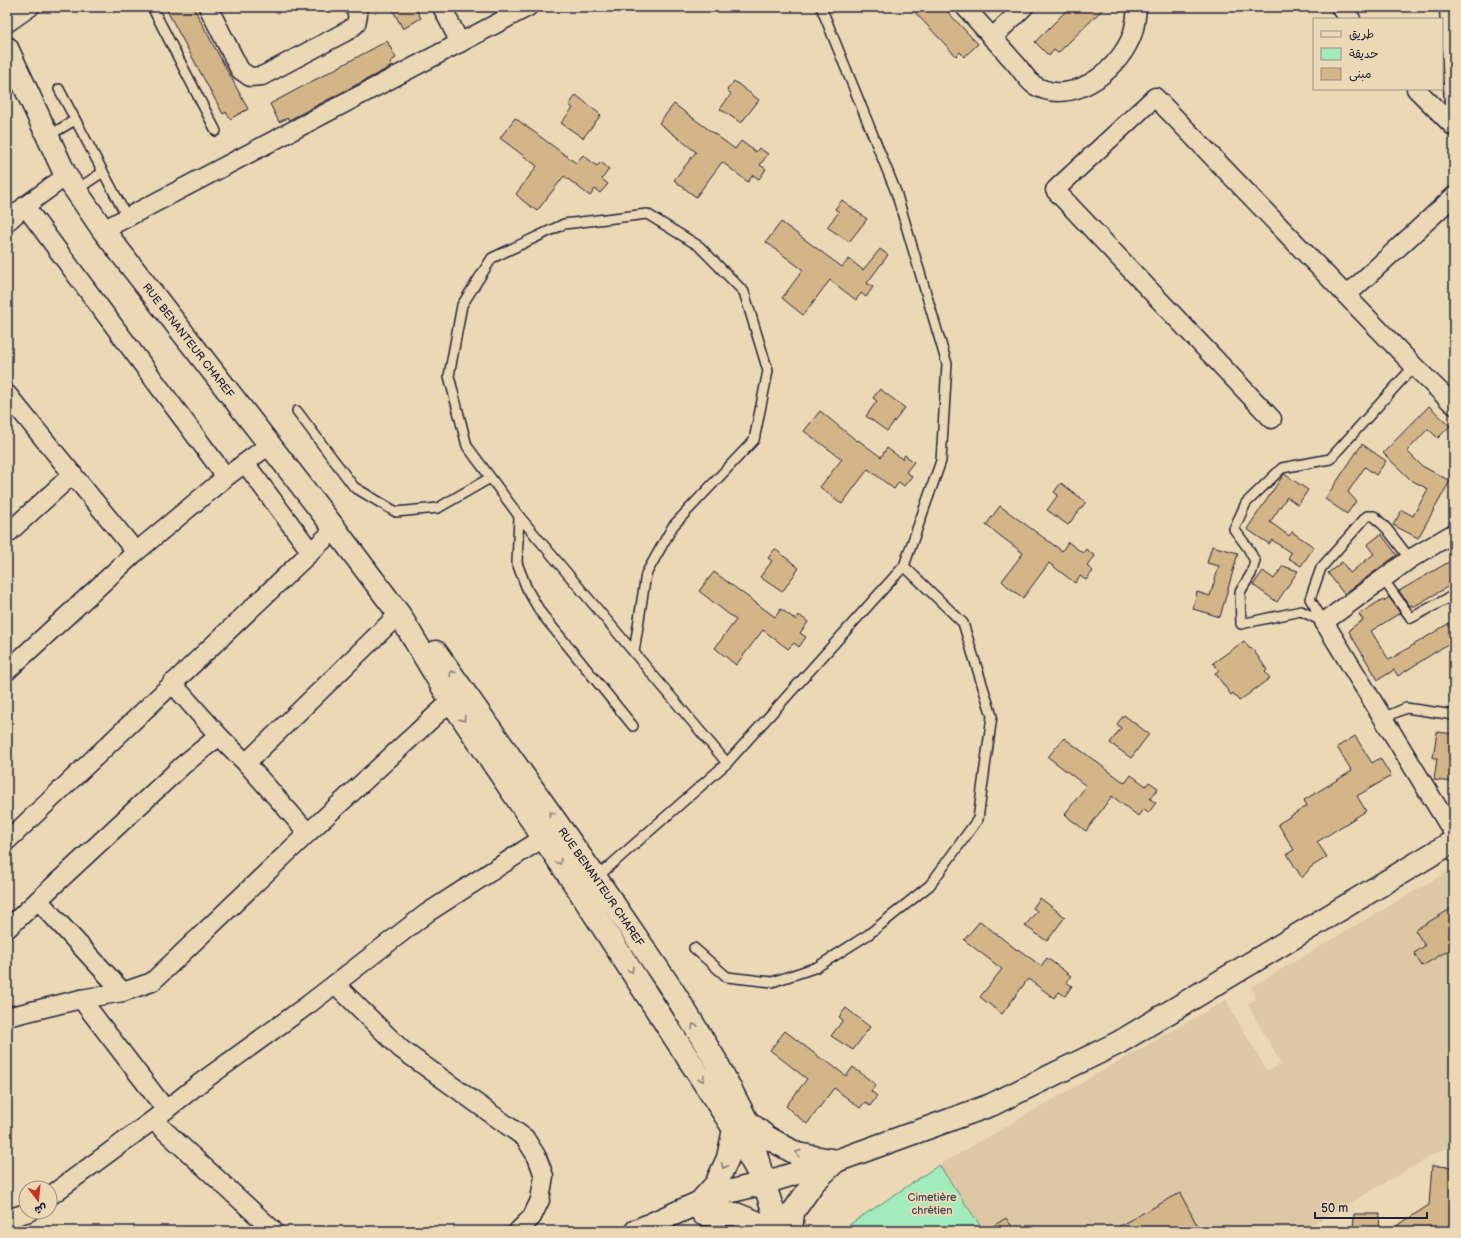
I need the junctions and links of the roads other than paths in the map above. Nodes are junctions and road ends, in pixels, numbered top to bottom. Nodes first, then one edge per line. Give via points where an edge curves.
1 (30, 7) edge
2 (152, 7) edge
3 (208, 7) edge
4 (354, 7) edge
5 (442, 7) edge
6 (528, 7) edge
7 (821, 7) edge
8 (965, 7) edge
9 (1024, 7) edge
10 (1137, 7) edge
11 (1340, 7) edge
12 (1449, 8) edge
13 (1350, 18) edge
14 (7, 23) edge
15 (992, 38) junction
16 (460, 43) junction
17 (7, 48) edge
18 (59, 89) dead end
19 (1417, 90) edge
20 (1454, 103) edge
21 (75, 120) junction
22 (1454, 127) edge
23 (216, 131) dead end
24 (48, 136) junction
25 (103, 172) junction
26 (71, 183) junction
27 (1454, 196) edge
28 (25, 206) junction
29 (127, 217) junction
30 (7, 222) edge
31 (103, 230) junction
32 (1347, 295) junction
33 (1414, 366) junction
34 (7, 394) edge
35 (1454, 405) edge
36 (297, 411) dead end
37 (1272, 419) dead end
38 (269, 445) junction
39 (245, 463) junction
40 (73, 474) junction
41 (226, 477) junction
42 (490, 478) junction
43 (518, 516) junction
44 (335, 529) junction
45 (1454, 533) edge
46 (7, 534) edge
47 (136, 552) junction
48 (311, 552) junction
49 (1410, 559) junction
50 (904, 566) junction
51 (1383, 579) junction
52 (1454, 595) edge
53 (399, 614) junction
54 (1324, 622) junction
55 (634, 652) junction
56 (7, 671) edge
57 (172, 684) junction
58 (451, 701) junction
59 (1454, 715) edge
60 (1383, 718) junction
61 (633, 726) dead end
62 (219, 736) junction
63 (246, 763) junction
64 (727, 763) junction
65 (308, 834) junction
66 (1454, 834) edge
67 (543, 838) junction
68 (7, 841) edge
69 (1454, 841) edge
70 (588, 885) junction
71 (38, 900) junction
72 (7, 929) edge
73 (694, 948) dead end
74 (335, 984) junction
75 (123, 992) junction
76 (81, 999) junction
77 (7, 1017) edge
78 (160, 1115) junction
79 (741, 1125) junction
80 (836, 1161) junction
81 (764, 1183) junction
82 (58, 1190) edge
83 (701, 1208) junction
84 (274, 1231) edge
85 (518, 1231) edge
86 (636, 1231) edge
87 (669, 1231) edge
88 (770, 1231) edge
89 (780, 1231) edge
90 (791, 1231) edge

1 - 14 street
2 - 23 lane
3 - 4 street via 240,70 250,76 262,76 350,30 356,24 358,15
5 - 16 street
6 - 16 street
7 - 50 lane via 896,192 948,364 941,460
8 - 15 street
9 - 15 street
10 - 15 street via 1130,40 1122,52 1107,70 1088,84 1071,92 1052,92 1033,84
11 - 13 street
12 - 20 street
16 - 29 street
17 - 24 main road, RUE BENANTEUR CHAREF
18 - 21 lane
19 - 22 street
21 - 24 lane
21 - 25 lane
24 - 26 main road, RUE BENANTEUR CHAREF
25 - 26 lane
25 - 29 lane
26 - 28 street
26 - 31 main road, RUE BENANTEUR CHAREF
27 - 32 street
28 - 30 street
28 - 41 street
29 - 31 street
31 - 38 main road, RUE BENANTEUR CHAREF
32 - 33 street
32 - 37 street via 1155,97 1055,190
33 - 35 street
33 - 54 lane via 1330,459 1282,468 1246,504 1234,529 1255,561 1251,574 1240,592 1240,624 1301,611
34 - 40 street
36 - 42 lane via 354,487 396,512 438,508
38 - 39 street
38 - 44 main road, RUE BENANTEUR CHAREF
39 - 41 street
39 - 48 street
40 - 46 street
40 - 47 street
41 - 47 street
42 - 43 lane
42 - 55 lane via 467,446 449,376 462,305 492,258 564,224 647,214 699,246 744,292 768,371 754,440 673,526 646,574
43 - 55 lane
43 - 61 lane via 517,563 527,589 541,613
44 - 48 street
44 - 53 main road, RUE BENANTEUR CHAREF
45 - 49 street
47 - 56 street
48 - 57 street
49 - 51 street
49 - 54 lane via 1387,529 1374,516 1367,516 1321,568 1310,599
50 - 64 lane
50 - 73 lane via 963,623 992,716 978,819 930,885 869,934 817,967 772,982 727,977
51 - 52 lane via 1411,618
51 - 54 street
53 - 58 main road, RUE BENANTEUR CHAREF
53 - 63 street
70 -> 53 main road, RUE BENANTEUR CHAREF via 439,654
54 - 60 street
55 - 64 lane
57 - 62 street
57 - 68 street
58 - 65 street
58 -> 67 main road, RUE BENANTEUR CHAREF
59 - 60 lane via 1406,708
60 - 66 street
62 - 63 street
62 - 71 street via 182,765
63 - 65 street
64 - 70 lane
65 - 75 street via 152,982
67 -> 70 main road, RUE BENANTEUR CHAREF
67 - 74 street via 427,912
69 - 80 main road via 1118,1043 991,1105
70 - 79 main road, RUE BENANTEUR CHAREF
71 - 72 street
71 - 75 street
74 - 78 street
74 - 85 street via 401,1049 524,1138 537,1157 544,1176 540,1200 532,1217
75 - 76 street
76 - 77 street
76 - 78 street
78 - 82 street
78 - 84 street
80 -> 79 main road via 797,1154
79 - 81 main road, RUE BENANTEUR CHAREF
79 -> 83 main road via 716,1184
80 - 81 main road
80 - 90 main road via 814,1182 793,1212
81 - 83 main road via 716,1195
81 - 89 main road, RUE BENANTEUR CHAREF
83 - 86 main road
83 - 87 main road
83 - 88 main road via 736,1214 766,1226

